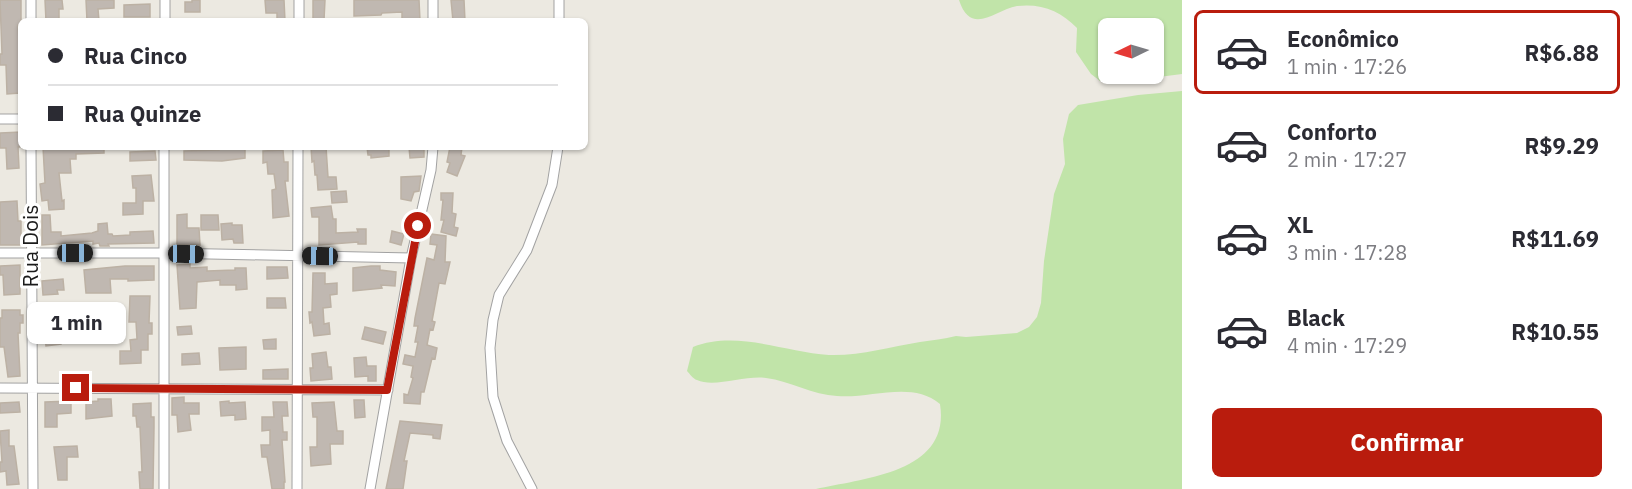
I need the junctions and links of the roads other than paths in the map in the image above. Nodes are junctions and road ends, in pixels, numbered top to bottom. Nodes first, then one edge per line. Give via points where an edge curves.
1 (31, 0) edge
2 (165, 0) edge
3 (299, 0) edge
4 (433, 0) edge
5 (559, 0) edge
6 (31, 18) edge
7 (165, 18) edge
8 (299, 18) edge
9 (434, 18) edge
10 (559, 18) edge
11 (0, 119) edge
12 (18, 119) edge
13 (31, 150) edge
14 (164, 150) edge
15 (298, 150) edge
16 (434, 150) edge
17 (558, 150) edge
18 (0, 253) edge
19 (31, 253) junction
20 (163, 254) junction
21 (298, 256) junction
22 (411, 258) junction
23 (0, 388) edge
24 (32, 388) junction
25 (165, 388) junction
26 (297, 390) junction
27 (387, 390) junction
28 (33, 489) edge
29 (164, 489) edge
30 (297, 489) edge
31 (370, 489) edge
32 (532, 489) edge

1 - 6 street
2 - 7 street
3 - 8 street
4 - 9 street
5 - 10 street
11 - 12 street
13 - 19 street, Rua Dois
14 - 20 street
15 - 21 street
16 - 22 street
17 - 32 street via 548,196 526,250 499,295 490,348 493,397 507,441
18 - 19 street
19 - 20 street
19 - 24 street, Rua Dois
20 - 21 street
20 - 25 street
21 - 22 street
21 - 26 street
22 - 27 street
23 - 24 street
24 - 25 street
24 - 28 street, Rua Dois
25 - 26 street
25 - 29 street
26 - 27 street
26 - 30 street
27 - 31 street

